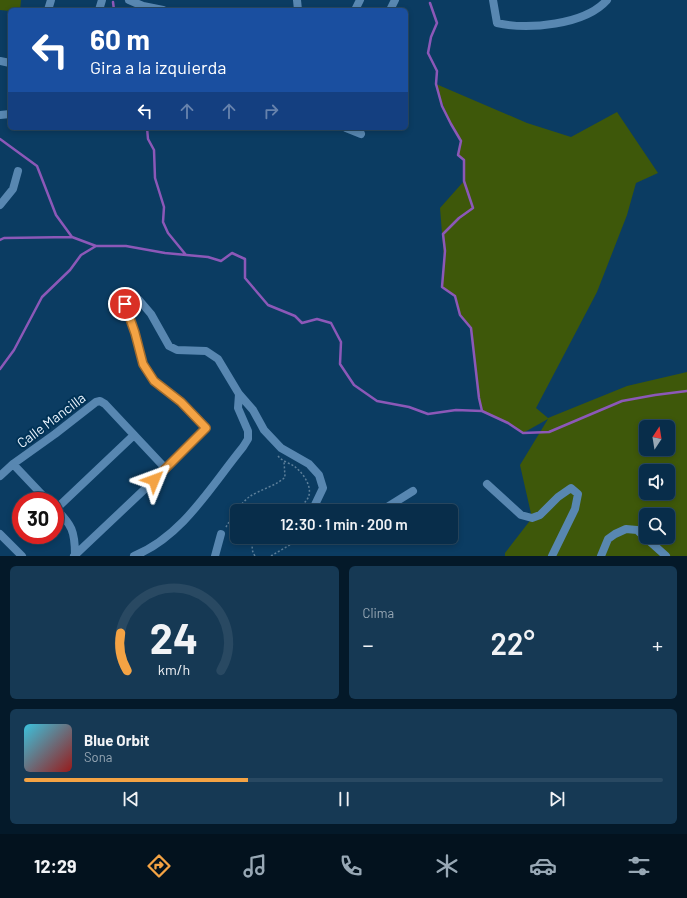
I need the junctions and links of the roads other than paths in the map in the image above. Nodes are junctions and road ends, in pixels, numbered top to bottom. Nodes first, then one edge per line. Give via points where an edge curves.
1 (130, 0) edge
2 (494, 0) edge
3 (607, 0) edge
4 (153, 8) edge
5 (351, 130) edge
6 (361, 134) dead end
7 (18, 171) dead end
8 (0, 205) edge
9 (239, 394) junction
10 (134, 435) junction
11 (13, 464) junction
12 (166, 469) junction
13 (0, 476) edge
14 (487, 484) dead end
15 (413, 491) dead end
16 (39, 492) edge
17 (64, 501) edge
18 (315, 504) edge
19 (392, 504) edge
20 (64, 518) edge
21 (0, 534) edge
22 (222, 534) road end
23 (22, 556) edge
24 (75, 556) edge
25 (134, 556) edge
26 (215, 556) edge
27 (552, 556) edge
28 (601, 556) edge
29 (666, 556) edge

1 - 4 street
2 - 3 street via 497,23 510,26 549,25 574,19 597,9
5 - 6 street
7 - 8 street via 13,188
9 - 12 street via 218,359 206,350 177,350 169,346 152,314 139,300 131,298 125,304 143,364 154,381 181,402 206,428
9 - 18 street via 276,444 309,464 319,475 323,488
9 - 25 street via 238,408 248,431 248,439 195,509 148,550
10 - 11 street, Calle Mancilla via 100,401
10 - 12 street
10 - 17 street
11 - 13 street, Calle Mancilla
11 - 16 street
12 - 24 street
14 - 27 street via 521,515 532,518 540,515 571,488 578,494 575,510
15 - 19 street
20 - 24 street via 72,528
21 - 23 street
22 - 26 street
28 - 29 street via 608,539 626,529 637,530

